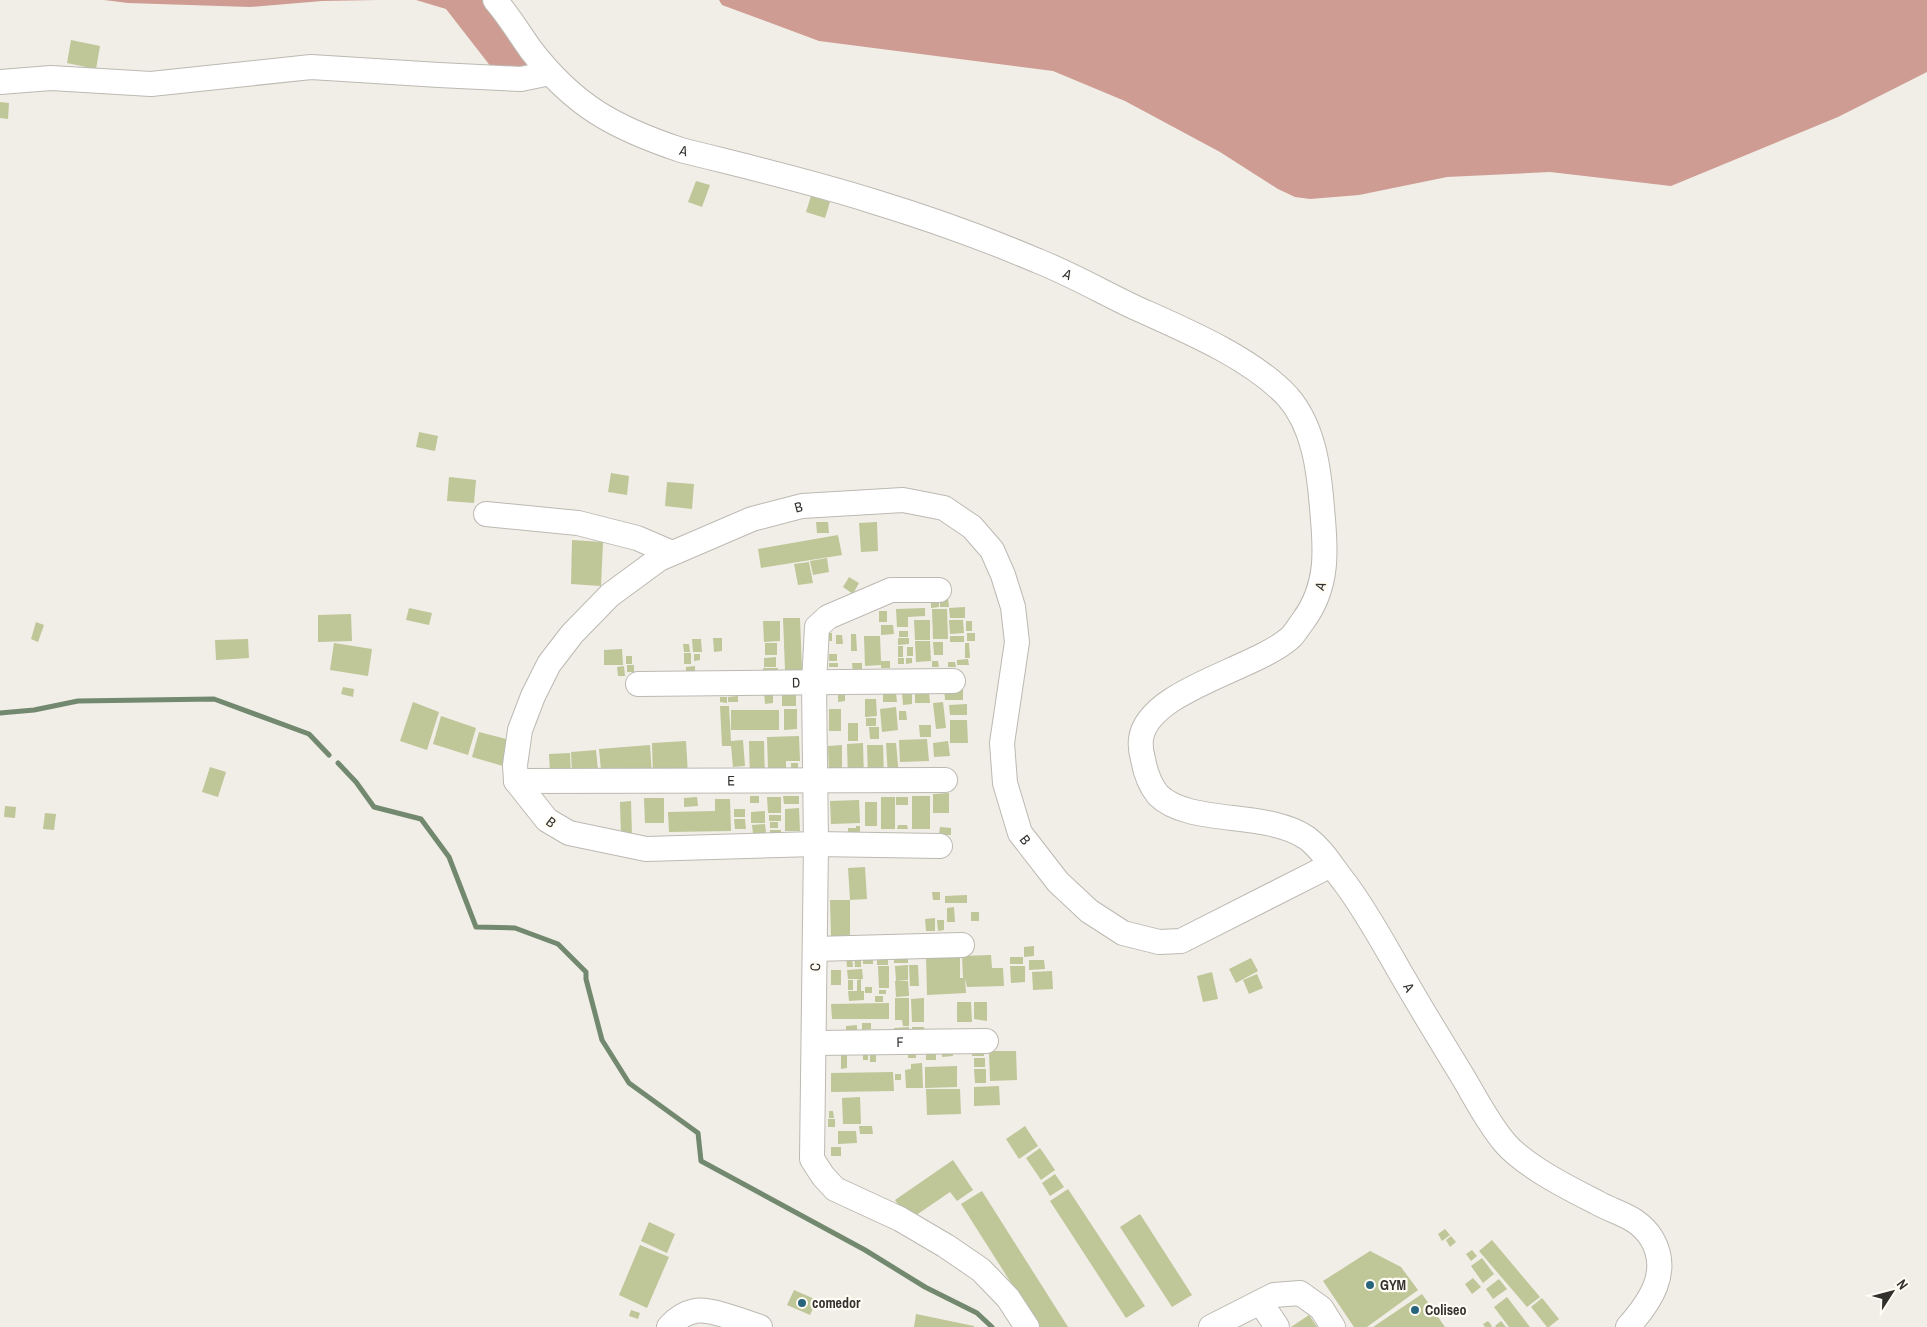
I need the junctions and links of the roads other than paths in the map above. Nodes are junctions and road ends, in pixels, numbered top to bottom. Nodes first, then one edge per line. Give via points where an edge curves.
1 (495, 0) edge
2 (550, 73) junction
3 (0, 82) edge
4 (486, 514) dead end
5 (672, 554) junction
6 (938, 590) dead end
7 (952, 681) dead end
8 (814, 683) junction
9 (638, 684) dead end
10 (946, 780) dead end
11 (516, 781) junction
12 (815, 782) junction
13 (816, 844) junction
14 (940, 846) dead end
15 (1331, 865) junction
16 (962, 946) dead end
17 (815, 949) junction
18 (986, 1041) dead end
19 (814, 1043) junction
20 (1262, 1302) junction
21 (669, 1327) edge
22 (760, 1327) edge
23 (1027, 1327) edge
24 (1211, 1327) edge
25 (1277, 1327) edge
26 (1333, 1327) edge
27 (1628, 1327) edge

1 - 2 street, A
2 - 3 street via 520,79 311,67 151,84 51,78
2 - 15 street, A via 576,99 613,123 650,140 870,200 1042,262 1205,342 1268,378 1292,402 1312,438 1321,492 1324,574 1312,610 1291,637 1270,651 1174,697 1151,718 1140,735 1141,749 1146,774 1159,796 1185,810 1284,826 1308,839
4 - 5 street via 578,523 637,538
5 - 11 street, B via 659,559 610,595 572,634 549,664 520,730
5 - 15 street, B via 752,520 802,506 903,500 944,508 972,527 992,550 1013,606 1017,642 1002,743 1005,783 1020,833 1058,882 1089,911 1123,933 1159,942 1181,941
6 - 8 street, C via 891,590 828,617 817,627
7 - 8 street, D
8 - 9 street, D
8 - 12 street, C
10 - 12 street, E
11 - 12 street, E
11 - 13 street, B via 547,820 568,833 646,848
12 - 13 street, C
13 - 14 street, B
13 - 17 street, C
15 - 27 street, A via 1361,905 1505,1143 1528,1163 1600,1205 1631,1217 1653,1241 1660,1270 1647,1304
16 - 17 street
17 - 19 street, C
18 - 19 street, F
19 - 23 street, C via 812,1159 823,1176 835,1190 900,1219 981,1270 1008,1298
20 - 24 street
20 - 25 street
20 - 26 street via 1274,1295 1300,1293 1321,1308
21 - 22 street via 676,1319 696,1310

